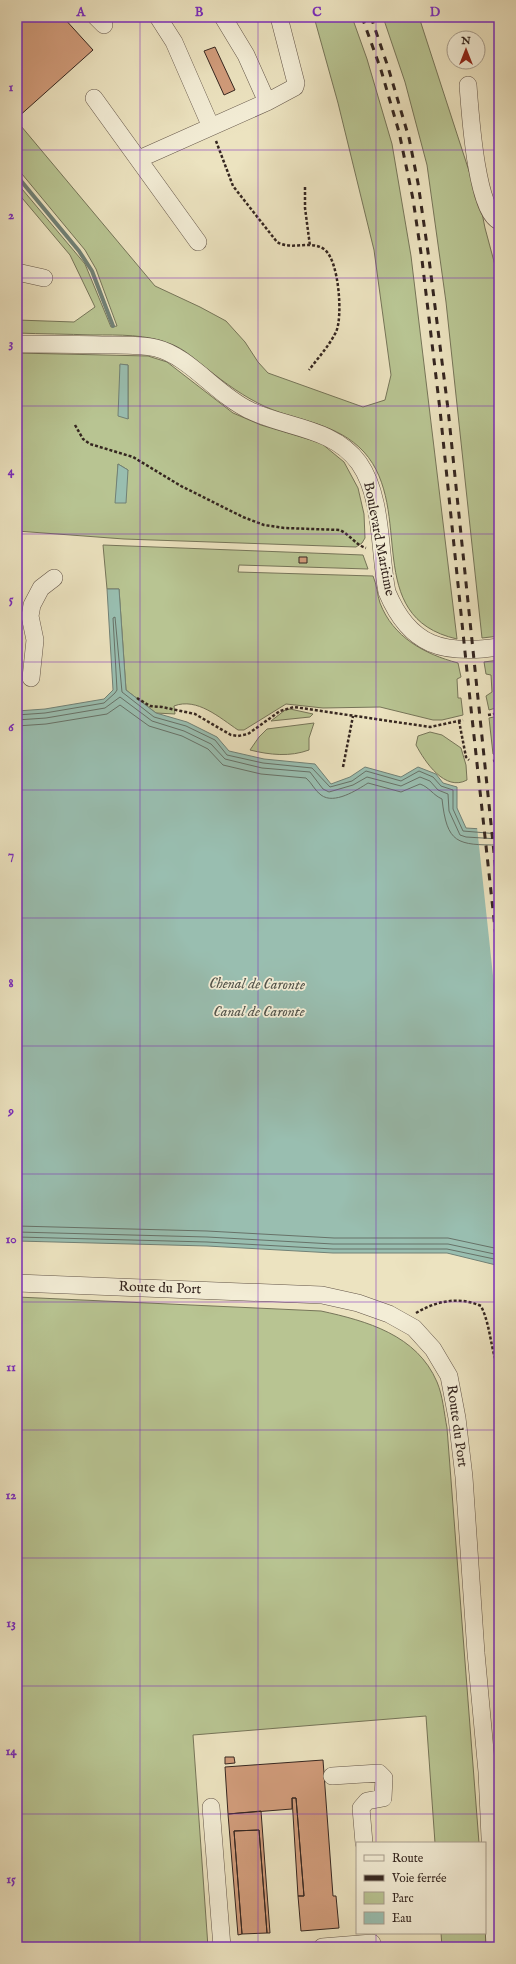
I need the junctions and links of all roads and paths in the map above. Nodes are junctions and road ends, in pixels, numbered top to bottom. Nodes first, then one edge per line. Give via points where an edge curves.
1 (158, 17) edge
2 (223, 17) edge
3 (278, 18) edge
4 (468, 85) dead end
5 (94, 98) dead end
6 (267, 102) junction
7 (210, 127) junction
8 (139, 159) junction
9 (305, 187) dead end
10 (499, 221) edge
11 (198, 242) dead end
12 (310, 246) junction
13 (17, 272) edge
14 (44, 278) dead end
15 (17, 344) edge
16 (309, 370) dead end
17 (75, 425) dead end
18 (381, 550) junction
19 (54, 578) dead end
20 (24, 614) edge
21 (499, 647) edge
22 (31, 678) dead end
23 (137, 698) dead end
24 (499, 713) edge
25 (488, 715) dead end
26 (353, 716) junction
27 (464, 720) dead end
28 (459, 721) junction
29 (468, 760) dead end
30 (499, 760) edge
31 (492, 761) dead end
32 (343, 767) dead end
33 (17, 1282) edge
34 (405, 1323) junction
35 (499, 1369) edge
36 (487, 1772) junction
37 (332, 1776) dead end
38 (211, 1807) dead end
39 (364, 1842) edge
40 (499, 1851) edge
41 (371, 1941) edge
42 (222, 1947) edge
43 (322, 1947) edge
44 (495, 1947) edge

1 - 7 street via 174,42
2 - 6 street via 246,55
3 - 6 street via 296,87
4 - 10 street via 480,180 488,210
5 - 8 street
6 - 7 street
7 - 8 street
7 - 12 path via 233,186 277,242 283,246
8 - 11 street
9 - 12 path
12 - 16 path via 318,246 331,257 340,314 336,332
13 - 14 street
15 - 18 street, Boulevard Maritime via 143,346 164,350 184,362 224,395 249,410 334,440 350,452 372,488
17 - 18 path via 90,444 133,457 181,486 243,517 264,525 284,528 340,530 360,546
18 - 21 street, Boulevard Maritime via 387,592 394,608 412,631 455,651
19 - 20 street via 41,588
20 - 22 street via 35,640
23 - 26 path via 150,706 195,714 231,735 238,736 248,734 287,708
24 - 25 path
26 - 28 path via 430,727
26 - 32 path
27 - 28 path
28 - 29 path
30 - 31 path
33 - 34 street, Route du Port via 322,1295 358,1303 389,1314
34 - 35 path via 425,1307 442,1301 459,1300 481,1306
34 - 36 street, Route du Port via 414,1328 433,1349 449,1376 457,1418
36 - 40 street, Route du Port
36 - 44 street, Route du Port
37 - 39 street via 379,1773 384,1778 383,1798 367,1801 361,1808
38 - 42 street
41 - 43 street

